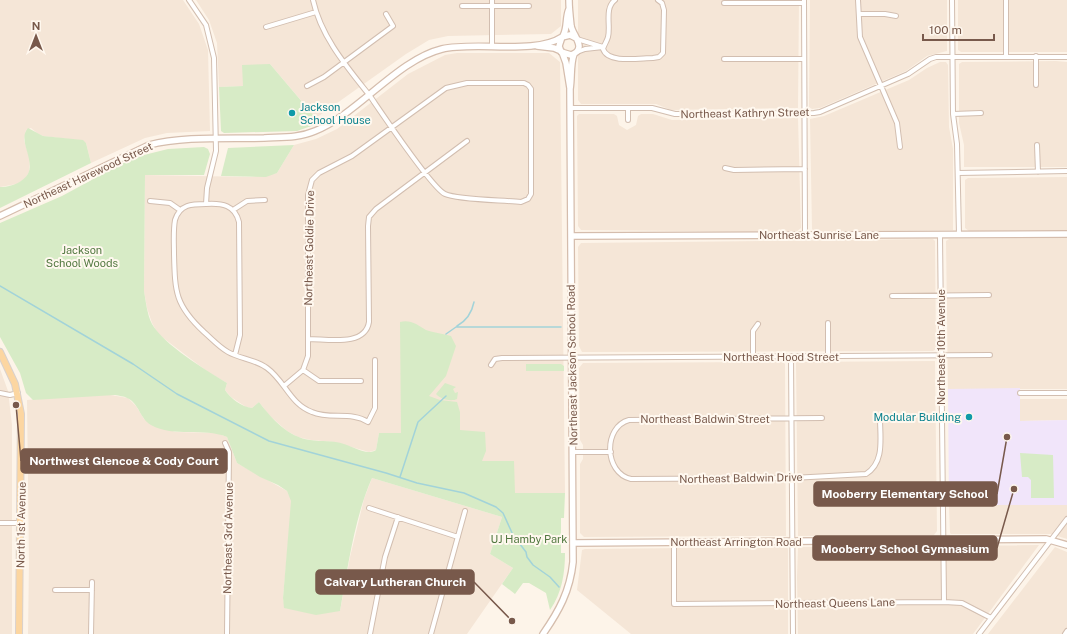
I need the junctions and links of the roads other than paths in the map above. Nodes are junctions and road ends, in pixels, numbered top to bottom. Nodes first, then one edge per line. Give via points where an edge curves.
1 (190, 0) edge
2 (313, 0) edge
3 (492, 0) edge
4 (569, 0) edge
5 (615, 0) edge
6 (658, 0) edge
7 (858, 0) edge
8 (952, 0) edge
9 (1006, 0) edge
10 (804, 2) edge
11 (724, 3) dead end
12 (492, 5) junction
13 (462, 6) dead end
14 (529, 6) dead end
15 (569, 9) junction
16 (316, 12) junction
17 (386, 14) dead end
18 (858, 14) junction
19 (896, 16) dead end
20 (266, 27) dead end
21 (563, 37) junction
22 (577, 38) junction
23 (492, 46) junction
24 (535, 46) junction
25 (604, 47) junction
26 (561, 52) junction
27 (575, 53) junction
28 (953, 56) junction
29 (1006, 56) junction
30 (1036, 56) junction
31 (1067, 57) edge
32 (724, 59) dead end
33 (804, 59) junction
34 (344, 62) junction
35 (308, 86) dead end
36 (881, 86) junction
37 (1036, 86) dead end
38 (570, 89) junction
39 (368, 95) junction
40 (570, 108) junction
41 (628, 108) junction
42 (804, 113) junction
43 (980, 113) dead end
44 (953, 114) junction
45 (628, 120) dead end
46 (392, 126) junction
47 (216, 140) junction
48 (467, 141) dead end
49 (1037, 145) dead end
50 (900, 147) dead end
51 (725, 168) dead end
52 (805, 169) junction
53 (1067, 171) edge
54 (425, 172) junction
55 (958, 172) junction
56 (1038, 172) junction
57 (265, 200) dead end
58 (150, 201) dead end
59 (206, 204) junction
60 (180, 210) junction
61 (234, 210) junction
62 (0, 216) edge
63 (1067, 234) edge
64 (804, 235) junction
65 (940, 235) junction
66 (959, 235) junction
67 (571, 236) junction
68 (989, 295) dead end
69 (892, 296) dead end
70 (940, 296) junction
71 (828, 323) dead end
72 (758, 324) dead end
73 (308, 339) junction
74 (0, 352) edge
75 (235, 355) junction
76 (990, 355) dead end
77 (941, 356) junction
78 (753, 357) junction
79 (791, 357) junction
80 (828, 357) junction
81 (572, 358) junction
82 (375, 360) dead end
83 (491, 365) dead end
84 (303, 370) junction
85 (361, 381) dead end
86 (284, 386) junction
87 (0, 393) edge
88 (18, 393) junction
89 (1020, 393) dead end
90 (1067, 393) edge
91 (791, 418) junction
92 (822, 418) dead end
93 (880, 418) dead end
94 (226, 443) dead end
95 (572, 452) junction
96 (611, 452) junction
97 (792, 478) junction
98 (369, 508) dead end
99 (465, 511) dead end
100 (398, 517) junction
101 (1067, 519) edge
102 (0, 523) edge
103 (21, 523) junction
104 (458, 537) junction
105 (943, 540) junction
106 (1051, 540) junction
107 (674, 542) junction
108 (792, 542) junction
109 (573, 543) junction
110 (1067, 545) edge
111 (448, 573) junction
112 (469, 579) dead end
113 (92, 582) dead end
114 (55, 590) dead end
115 (92, 590) junction
116 (944, 602) junction
117 (793, 604) junction
118 (991, 618) junction
119 (1067, 631) edge
120 (19, 634) edge
121 (92, 634) edge
122 (227, 634) edge
123 (370, 634) edge
124 (431, 634) edge
125 (543, 634) edge
126 (793, 634) edge
127 (979, 634) edge
128 (1065, 634) edge

1 - 47 street via 206,25 212,46
2 - 16 street
3 - 12 street
4 - 15 street
5 - 25 street via 609,9 608,36
6 - 25 street via 663,5 664,27 664,48 659,57 610,58 604,52
7 - 18 street
8 - 28 street
9 - 29 street
10 - 11 street
10 - 33 street
12 - 13 street
12 - 14 street
12 - 23 street
15 - 21 street
15 - 22 street via 571,27
16 - 20 street
16 - 34 street via 327,36
17 - 34 street via 394,26
18 - 19 street
18 - 36 street via 860,37
21 - 22 street via 570,35
21 - 24 street, Northeast Harewood Street via 554,42
21 - 26 street via 559,43
22 - 25 street
22 - 27 street via 579,45
23 - 24 street, Northeast Harewood Street
23 - 39 street, Northeast Harewood Street via 456,47 434,51 415,61
24 - 26 street, Northeast Harewood Street via 554,48
25 - 27 street
26 - 27 street via 567,55
26 - 38 street, Northeast Jackson School Road via 566,63
27 - 38 street, Northeast Jackson School Road via 571,63
28 - 29 street, Northeast Kathryn Street
28 - 36 street, Northeast Kathryn Street via 930,59 908,74
28 - 44 street
29 - 30 street, Northeast Kathryn Street
30 - 31 street, Northeast Kathryn Street
30 - 37 street
32 - 33 street
33 - 42 street
34 - 35 street
34 - 39 street
36 - 42 street, Northeast Kathryn Street via 820,112
36 - 50 street via 897,124
38 - 40 street, Northeast Jackson School Road
39 - 46 street
39 - 47 street, Northeast Harewood Street via 328,124 304,135
40 - 41 street, Northeast Kathryn Street
40 - 67 street, Northeast Jackson School Road
41 - 42 street, Northeast Kathryn Street via 655,108 675,114
41 - 45 street
42 - 52 street
43 - 44 street
44 - 55 street
46 - 54 street
46 - 54 street, Northeast Goldie Drive via 450,86 467,83 528,85 531,92 531,194 528,199 521,202 446,194 440,191
46 - 73 street, Northeast Goldie Drive via 352,156 319,173 310,184
47 - 59 street via 216,157 207,188
47 - 62 street, Northeast Harewood Street via 164,142 145,147
48 - 54 street
49 - 56 street
51 - 52 street
52 - 64 street
53 - 56 street
54 - 73 street via 369,217 368,329 358,338
55 - 56 street
55 - 66 street
57 - 61 street via 248,201
58 - 60 street via 170,203
59 - 60 street via 190,204
59 - 61 street via 224,204
60 - 75 street via 174,222 175,280 179,300 197,326 219,346
61 - 75 street via 239,222 240,335
63 - 66 street, Northeast Sunrise Lane
64 - 65 street, Northeast Sunrise Lane
64 - 67 street, Northeast Sunrise Lane
65 - 66 street, Northeast Sunrise Lane
65 - 70 street, Northeast 10th Avenue
67 - 81 street, Northeast Jackson School Road
68 - 70 street
69 - 70 street
70 - 77 street, Northeast 10th Avenue
71 - 80 street
72 - 78 street via 753,331
73 - 84 street, Northeast Goldie Drive via 308,356
74 - 88 main road, North 1st Avenue
75 - 86 street via 266,367
76 - 77 street, Northeast Hood Street
77 - 80 street, Northeast Hood Street
77 - 105 street, Northeast 10th Avenue
78 - 79 street, Northeast Hood Street
78 - 81 street, Northeast Hood Street
79 - 80 street, Northeast Hood Street
79 - 91 street
81 - 83 street, Northeast Hood Street via 502,358 495,359
81 - 95 street, Northeast Jackson School Road
82 - 86 street via 375,408 368,422 352,416 313,413 296,402
84 - 85 street via 319,381
84 - 86 street
87 - 88 street
88 - 103 main road, North 1st Avenue via 22,431
89 - 90 street
91 - 92 street, Northeast Baldwin Street
91 - 96 street, Northeast Baldwin Street via 629,420 620,424 614,432
91 - 97 street
93 - 97 street, Northeast Baldwin Drive via 880,455 874,469 859,475
94 - 122 street, Northeast 3rd Avenue via 229,452
95 - 96 street
95 - 109 street, Northeast Jackson School Road
96 - 97 street, Northeast Baldwin Drive via 616,470 622,476 631,479
97 - 108 street
98 - 100 street
99 - 104 street
100 - 104 street
100 - 123 street via 385,557
101 - 106 street
102 - 103 street
103 - 120 main road, North 1st Avenue
104 - 111 street
105 - 106 street, Northeast Arrington Road
105 - 108 street, Northeast Arrington Road
105 - 116 street, Northeast 10th Avenue
106 - 110 street, Northeast Arrington Road
106 - 118 street
107 - 108 street, Northeast Arrington Road
107 - 109 street, Northeast Arrington Road
107 - 117 street, Northeast Queens Lane via 674,604
108 - 117 street
109 - 125 street, Northeast Jackson School Road via 572,575 567,595
111 - 112 street
111 - 124 street
113 - 115 street
114 - 115 street
115 - 121 street
116 - 117 street, Northeast Queens Lane
116 - 118 street, Northeast Queens Lane via 962,604
117 - 126 street
118 - 127 street
119 - 128 street

